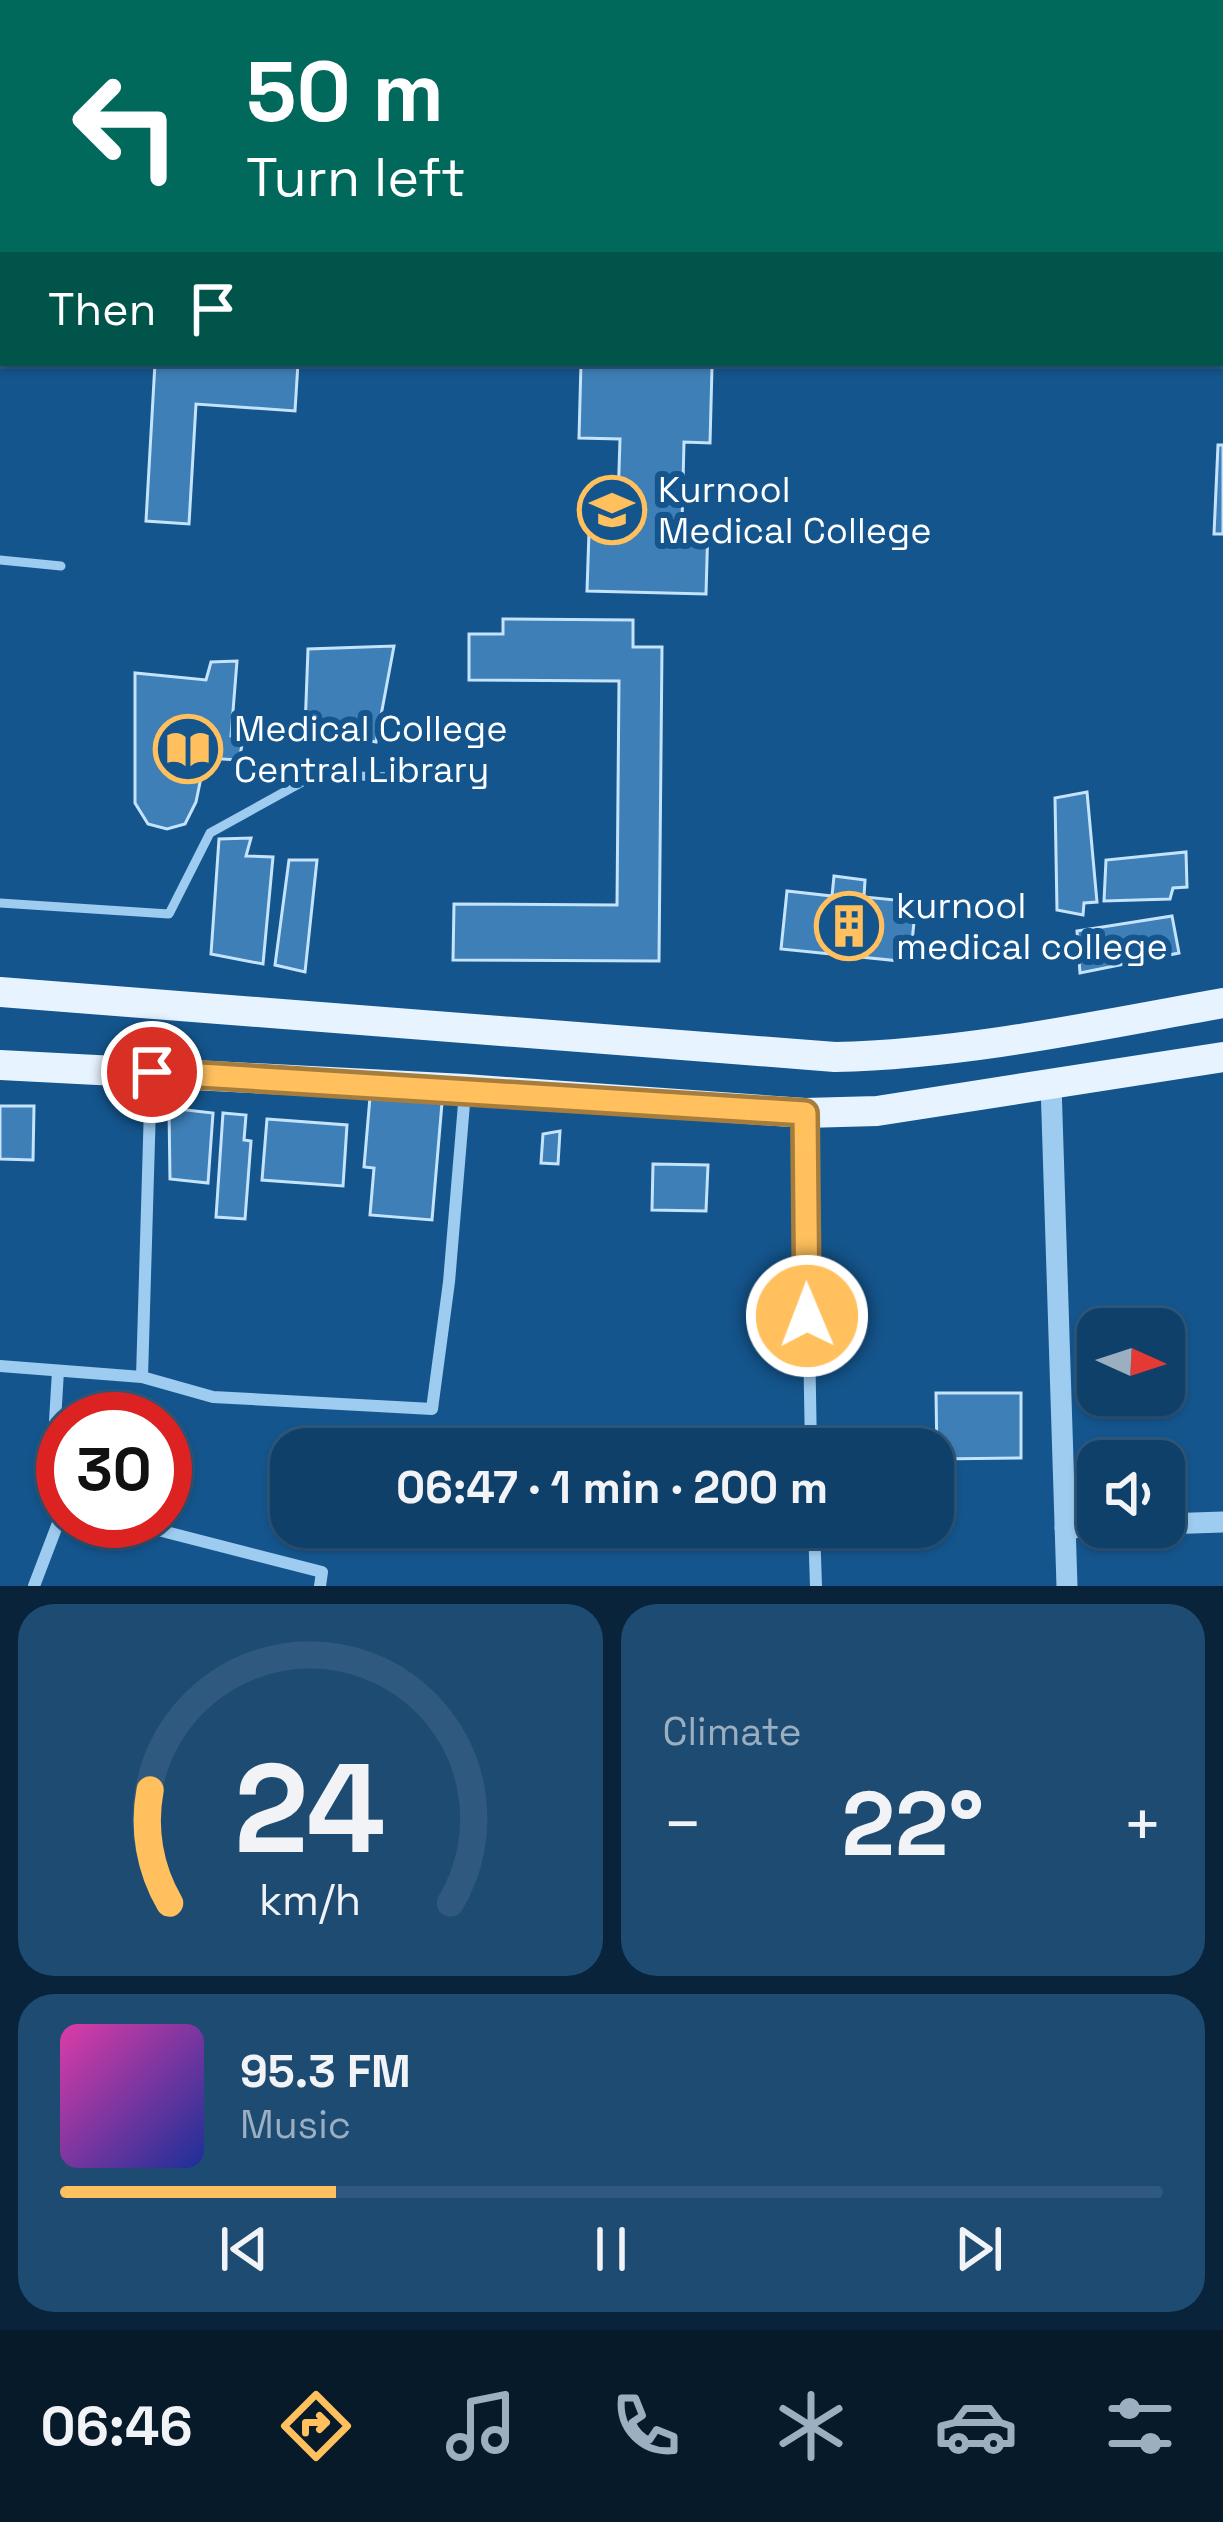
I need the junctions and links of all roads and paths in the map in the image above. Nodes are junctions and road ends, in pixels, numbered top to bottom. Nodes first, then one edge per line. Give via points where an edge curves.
1 (0, 560) edge
2 (61, 566) dead end
3 (436, 778) dead end
4 (0, 903) edge
5 (0, 992) edge
6 (1223, 1003) edge
7 (1044, 1035) junction
8 (1223, 1057) edge
9 (0, 1065) edge
10 (152, 1072) junction
11 (1051, 1084) junction
12 (465, 1089) junction
13 (805, 1113) junction
14 (0, 1366) edge
15 (58, 1371) junction
16 (142, 1377) junction
17 (57, 1392) edge
18 (811, 1428) edge
19 (1223, 1522) edge
20 (1185, 1523) edge
21 (1065, 1528) junction
22 (1077, 1528) edge
23 (192, 1539) edge
24 (48, 1548) edge
25 (815, 1548) edge
26 (34, 1586) edge
27 (320, 1586) edge
28 (816, 1586) edge
29 (1067, 1586) edge

1 - 2 lane
3 - 4 lane via 315,775 210,833 169,914
5 - 7 main road via 835,1057
6 - 7 main road
7 - 11 main road
8 - 11 main road
9 - 10 main road
10 - 12 main road
10 - 16 street
11 - 13 main road via 878,1111
11 - 21 street
12 - 13 main road
12 - 16 street via 432,1409 213,1396
13 - 18 street
14 - 15 street
15 - 16 street
15 - 17 street
19 - 20 street
21 - 22 street
21 - 29 street
23 - 27 street via 322,1572
24 - 26 street
25 - 28 street

